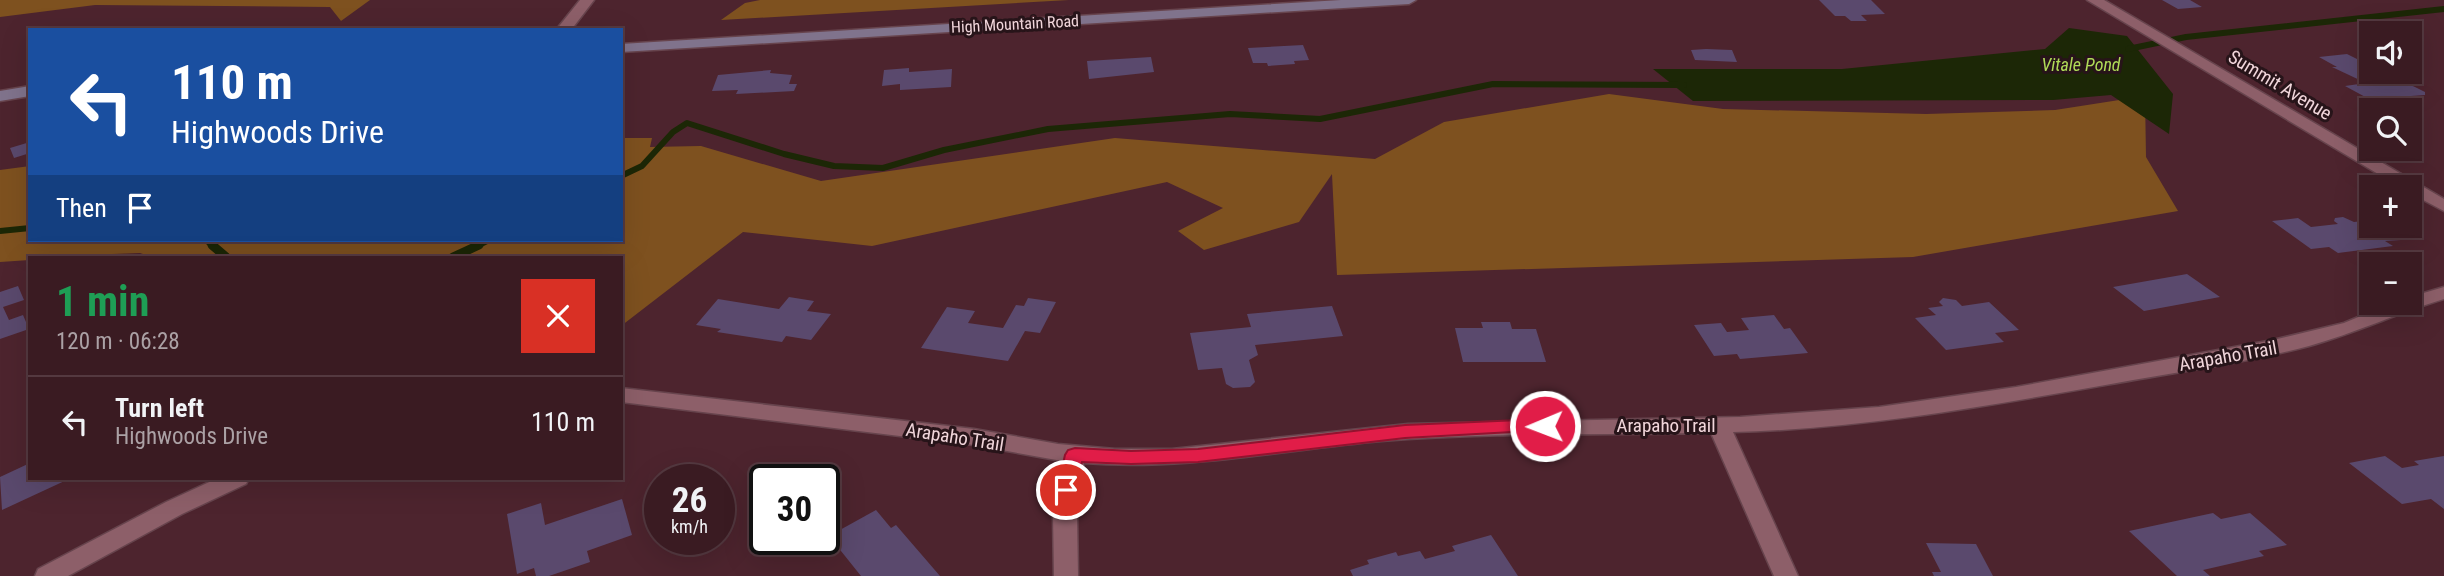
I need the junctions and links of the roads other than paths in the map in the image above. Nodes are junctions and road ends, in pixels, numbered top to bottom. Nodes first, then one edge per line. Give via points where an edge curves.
1 (587, 0) edge
2 (1409, 0) edge
3 (2094, 0) edge
4 (565, 28) edge
5 (623, 48) edge
6 (28, 91) edge
7 (0, 96) edge
8 (2444, 206) edge
9 (2444, 293) edge
10 (2422, 299) edge
11 (2377, 315) edge
12 (623, 395) edge
13 (1719, 425) junction
14 (1075, 455) junction
15 (234, 480) edge
16 (47, 576) edge
17 (1066, 576) edge
18 (1786, 576) edge

1 - 4 street
2 - 5 main road, High Mountain Road
3 - 8 street, Summit Avenue
6 - 7 main road
9 - 10 street, Arapaho Trail
11 - 13 street, Arapaho Trail via 2326,334 2241,354 1938,407 1850,418
12 - 14 street, Arapaho Trail via 974,437
13 - 14 street, Arapaho Trail via 1520,426 1405,432 1198,455
13 - 18 street
14 - 17 street via 1066,490
15 - 16 street

